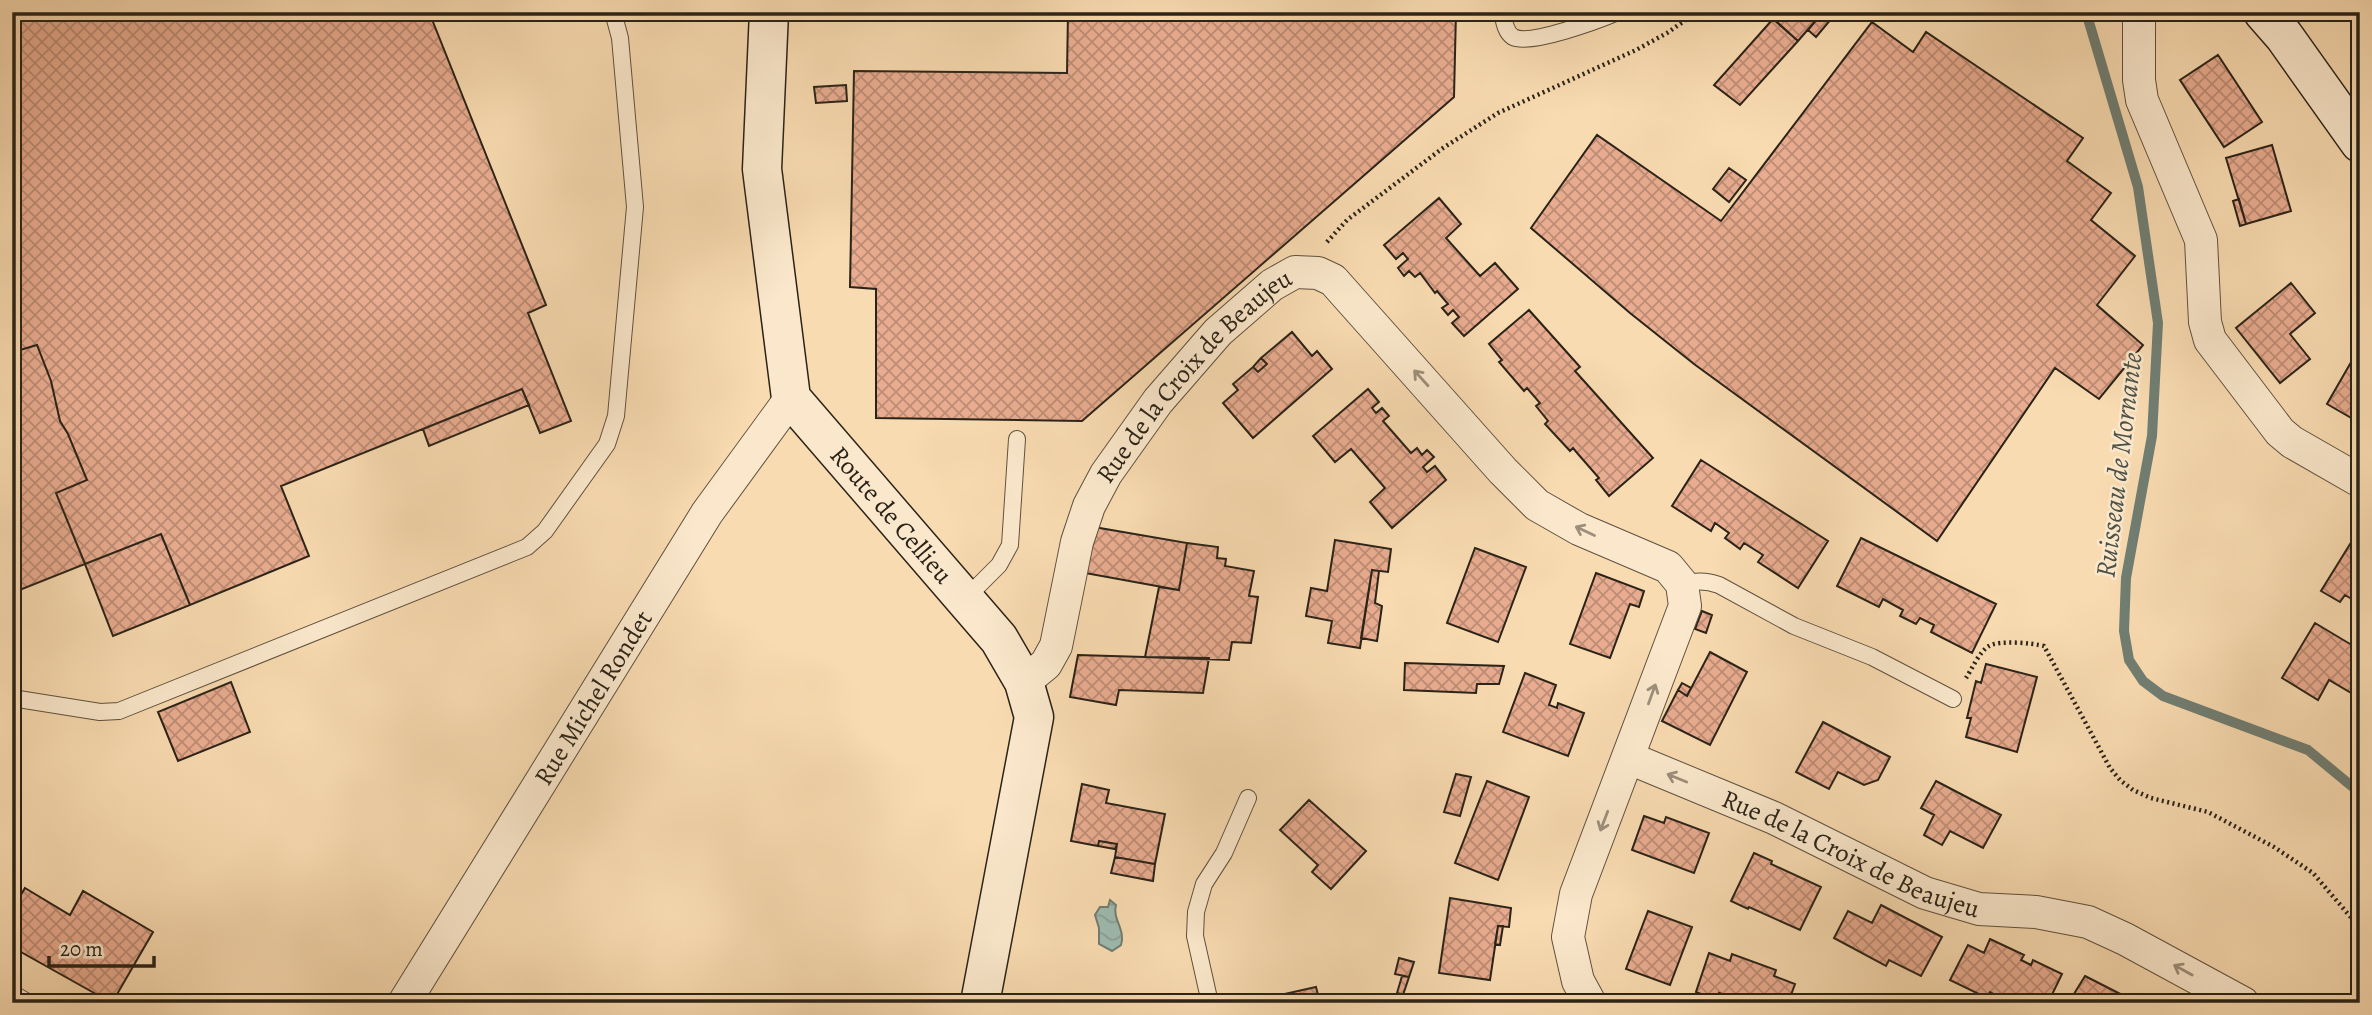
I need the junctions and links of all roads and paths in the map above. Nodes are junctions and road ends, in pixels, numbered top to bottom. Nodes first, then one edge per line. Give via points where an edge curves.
1 (613, 12) edge
2 (769, 12) edge
3 (1502, 12) edge
4 (1618, 12) edge
5 (1696, 12) edge
6 (2138, 12) edge
7 (2263, 12) edge
8 (2360, 143) edge
9 (1318, 273) junction
10 (791, 398) junction
11 (1017, 439) dead end
12 (2360, 481) edge
13 (1682, 584) junction
14 (964, 599) junction
15 (1024, 682) junction
16 (12, 698) edge
17 (1953, 699) joint
18 (1629, 758) junction
19 (1248, 798) dead end
20 (2360, 928) edge
21 (12, 993) edge
22 (29, 1003) edge
23 (404, 1003) edge
24 (979, 1003) edge
25 (1210, 1003) edge
26 (1590, 1003) edge
27 (2243, 1003) edge

1 - 16 lane via 620,38 635,207 617,416 607,444 545,530 527,547 119,711
2 - 10 street via 762,169
3 - 4 lane via 1513,37 1526,39 1563,32
5 - 9 path via 1636,50 1498,113 1443,148 1330,236
6 - 12 street via 2142,100 2201,240 2210,340 2280,432
7 - 8 street
13 -> 9 street, Rue de la Croix de Beaujeu via 1668,567 1579,529 1537,505 1333,280
9 - 15 street, Rue de la Croix de Beaujeu via 1295,272 1272,285 1218,332 1158,401 1089,506 1056,646 1046,664
10 - 14 street, Route de Cellieu
10 - 23 street, Rue Michel Rondet via 707,513
11 - 14 lane via 1010,545 999,565
13 - 17 lane via 1719,585 1794,626 1872,657
18 -> 13 street via 1685,606
14 - 15 street, Route de Cellieu via 999,639
15 - 24 street, Route de Cellieu via 1034,717
17 - 20 path via 1988,647 2044,646 2120,780 2151,797 2208,813 2274,847 2313,873
18 -> 26 street via 1576,894 1568,937 1578,981
27 -> 18 street, Rue de la Croix de Beaujeu via 2088,922 2036,912 1979,909 1925,893 1774,818
19 - 25 lane via 1224,853 1204,884 1196,912 1195,936
21 - 22 lane

